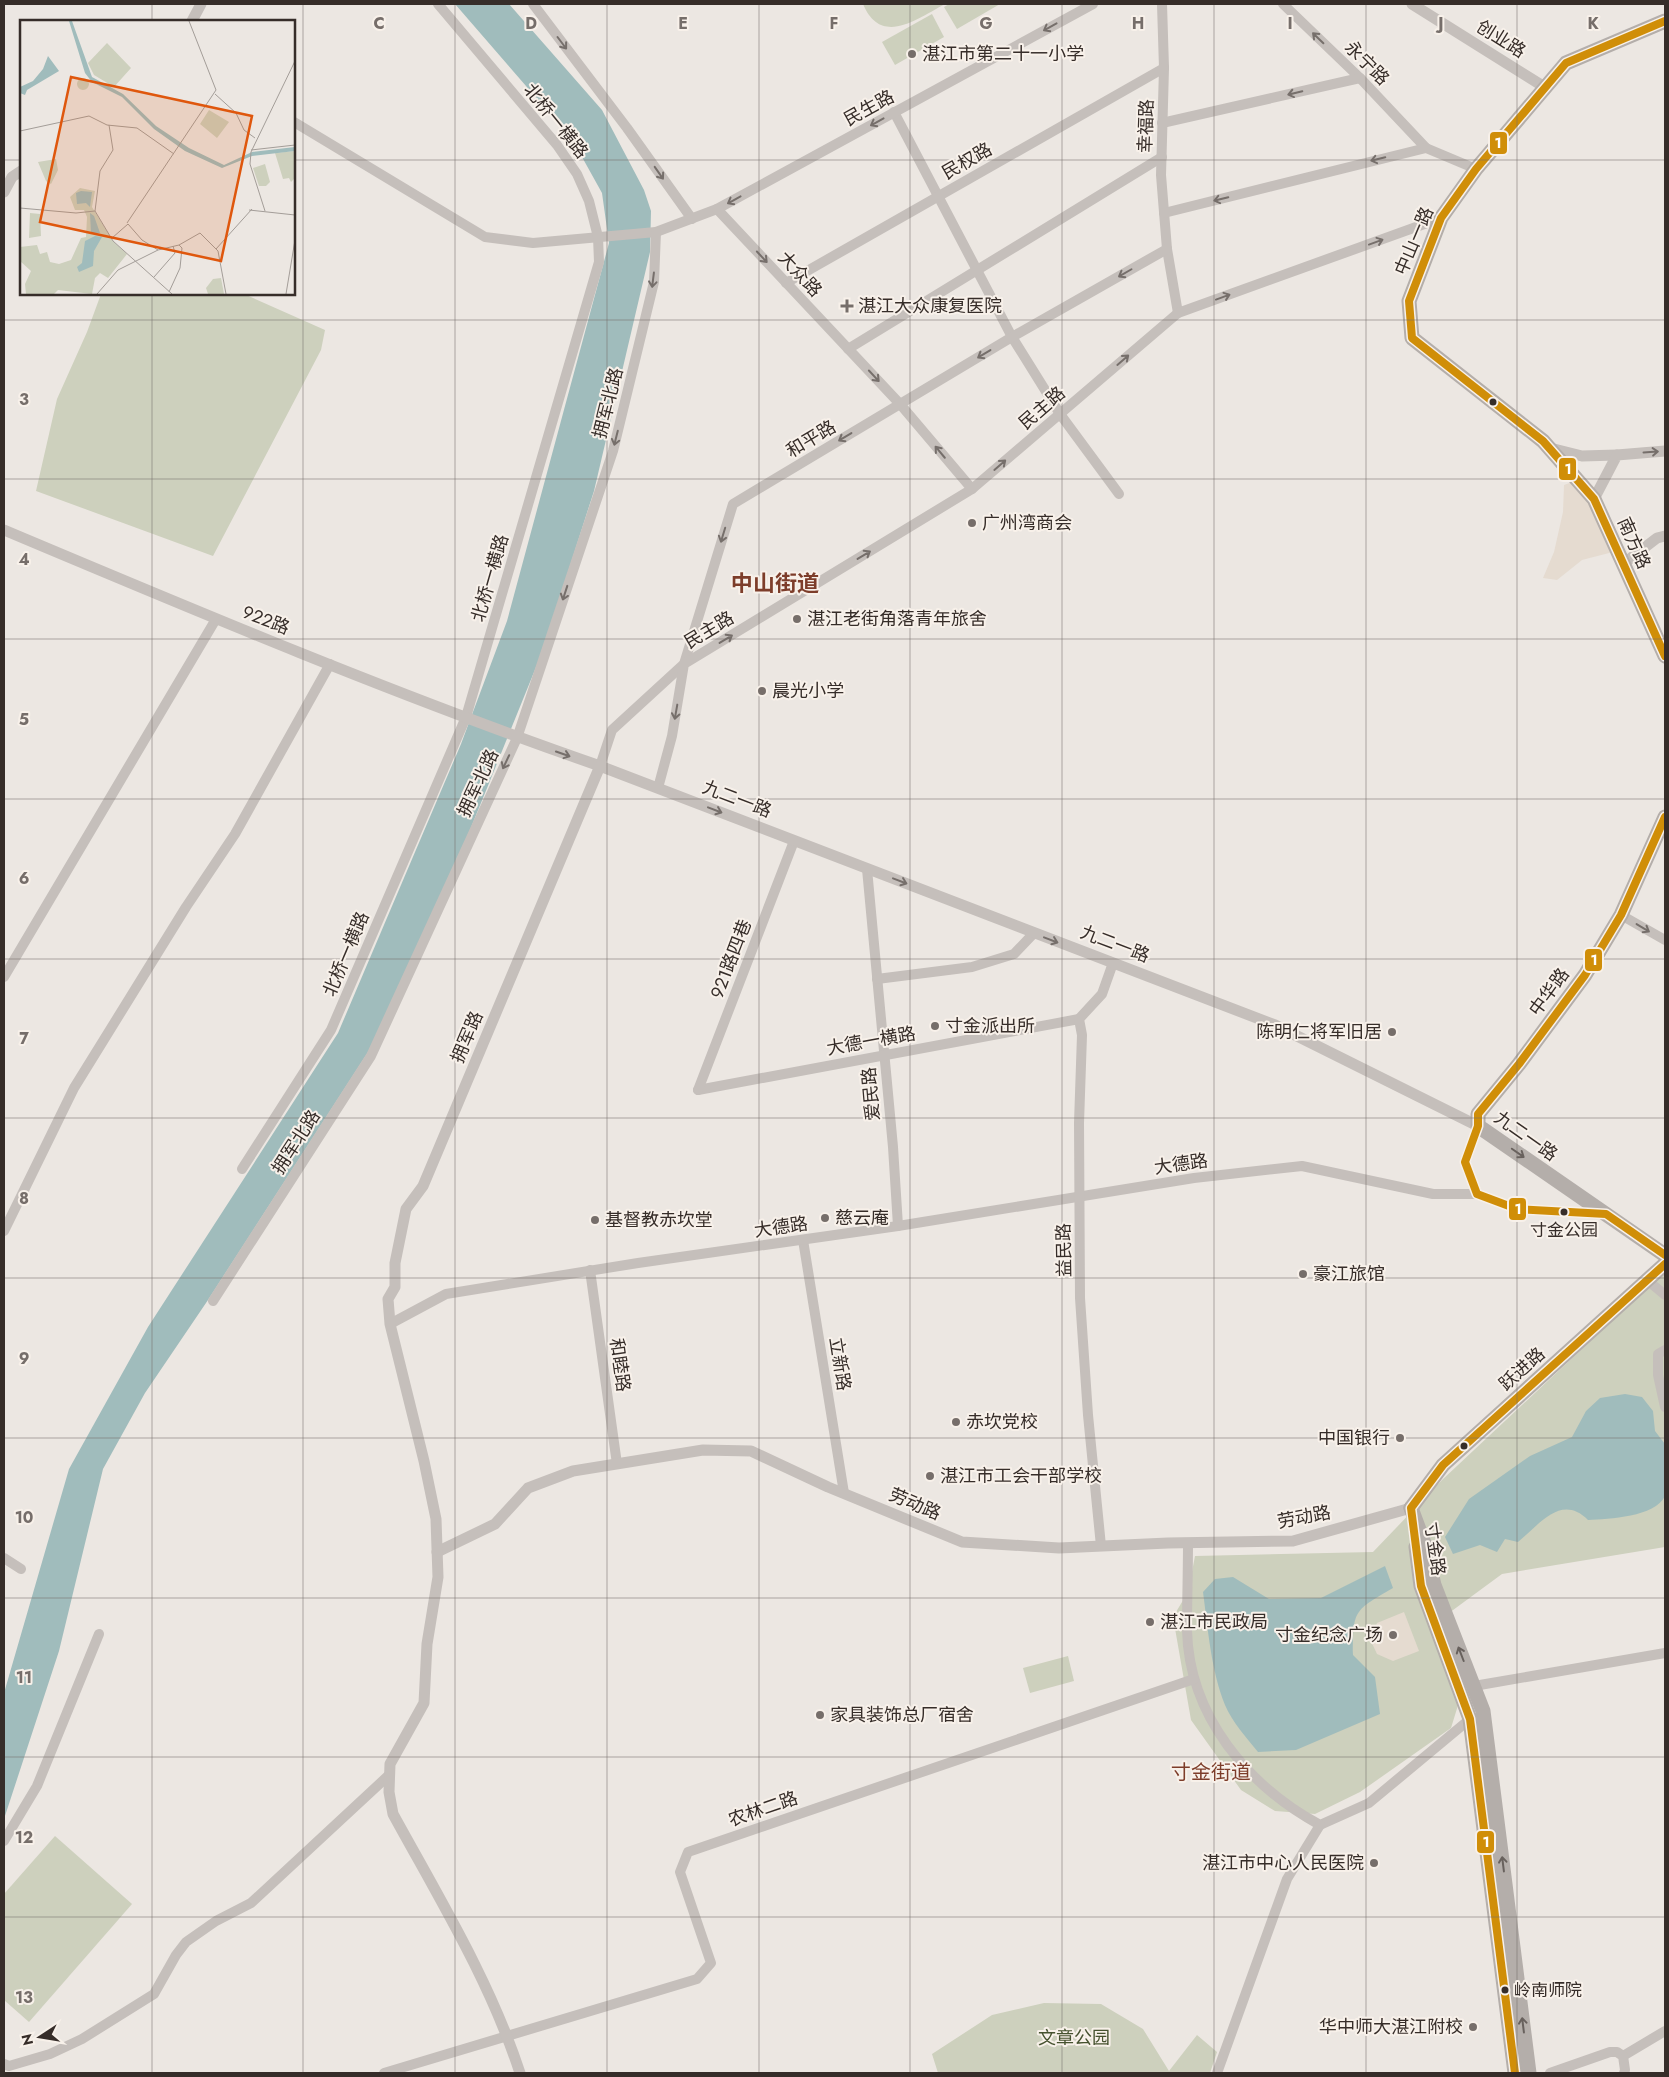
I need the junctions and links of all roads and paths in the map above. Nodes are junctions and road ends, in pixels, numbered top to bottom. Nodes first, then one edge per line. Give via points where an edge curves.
1 (201, 4) edge
2 (438, 4) edge
3 (533, 4) edge
4 (1093, 4) edge
5 (1162, 4) edge
6 (1283, 4) edge
7 (1412, 4) edge
8 (193, 20) edge
9 (1665, 21) edge
10 (1164, 68) junction
11 (1360, 78) junction
12 (1546, 88) junction
13 (894, 112) junction
14 (295, 123) edge
15 (1162, 123) junction
16 (1426, 148) junction
17 (1162, 157) junction
18 (1476, 170) junction
19 (20, 172) edge
20 (4, 192) edge
21 (937, 197) junction
22 (717, 209) junction
23 (1164, 213) junction
24 (1441, 218) junction
25 (692, 219) junction
26 (656, 232) junction
27 (598, 237) junction
28 (1167, 249) junction
29 (978, 270) junction
30 (786, 283) junction
31 (1178, 313) junction
32 (1012, 337) junction
33 (848, 349) junction
34 (900, 404) junction
35 (1060, 414) junction
36 (1550, 448) junction
37 (1665, 451) edge
38 (1617, 455) junction
39 (972, 490) junction
40 (1119, 494) dead end
41 (1594, 500) junction
42 (4, 530) edge
43 (1665, 536) edge
44 (1623, 564) junction
45 (216, 619) junction
46 (1665, 656) edge
47 (330, 664) junction
48 (684, 664) junction
49 (466, 717) junction
50 (517, 738) junction
51 (600, 766) junction
52 (658, 788) junction
53 (1665, 816) edge
54 (794, 841) junction
55 (867, 869) junction
56 (1621, 914) junction
57 (1034, 933) junction
58 (1665, 940) edge
59 (1113, 963) junction
60 (4, 976) edge
61 (877, 979) junction
62 (1079, 1019) junction
63 (884, 1056) junction
64 (698, 1090) joint
65 (1478, 1126) junction
66 (242, 1169) dead end
67 (1477, 1194) junction
68 (1079, 1196) junction
69 (1606, 1214) junction
70 (898, 1226) junction
71 (4, 1231) edge
72 (803, 1240) junction
73 (1665, 1255) edge
74 (1665, 1264) edge
75 (590, 1270) junction
76 (1647, 1280) junction
77 (1665, 1295) edge
78 (213, 1301) dead end
79 (390, 1324) junction
80 (1665, 1350) edge
81 (1665, 1407) edge
82 (617, 1464) junction
83 (844, 1493) junction
84 (1411, 1508) junction
85 (1188, 1542) junction
86 (1101, 1546) junction
87 (437, 1552) junction
88 (4, 1558) edge
89 (21, 1569) dead end
90 (99, 1634) dead end
91 (1665, 1653) edge
92 (1194, 1679) junction
93 (1474, 1686) junction
94 (1470, 1719) junction
95 (389, 1775) junction
96 (1320, 1825) junction
97 (4, 1841) edge
98 (1665, 2030) edge
99 (507, 2034) junction
100 (1623, 2056) junction
101 (4, 2064) edge
102 (384, 2073) edge
103 (520, 2073) edge
104 (1217, 2073) edge
105 (1515, 2073) edge
106 (1529, 2073) edge
107 (1550, 2073) edge
108 (1624, 2073) edge

1 - 8 street
2 - 27 street, 北桥一横路 via 557,145 577,174 589,201
3 -> 25 street
4 -> 13 street, 民生路
5 - 10 street, 幸福路
11 -> 6 street, 永宁路
7 - 12 street, 创业路
9 - 12 main road, 中山一路 via 1566,63
10 - 15 street, 幸福路
10 - 21 street, 民权路
11 -> 15 street
11 - 16 street, 永宁路
12 - 18 main road, 中山一路
13 - 21 street
13 -> 22 street, 民生路
14 - 27 street, 民生路 via 485,237 533,243
15 - 17 street, 幸福路
16 - 18 street
16 -> 23 street
17 - 23 street, 幸福路
17 - 29 street
18 - 24 main road, 中山一路
19 - 20 street
21 - 29 street
21 - 30 street, 民权路
22 - 25 street, 民生路
22 -> 30 street, 大众路
23 - 28 street, 幸福路
31 -> 24 street, 民主路
24 - 36 main road, 中山一路 via 1409,301 1412,338
25 - 26 street, 民生路
26 - 27 street, 民生路
26 -> 50 street, 拥军北路 via 654,282 613,451
27 - 49 street, 北桥一横路 via 599,262 593,288
28 - 31 street, 幸福路
28 -> 32 street, 和平路
29 - 32 street
29 - 33 street
30 - 33 street, 大众路
35 -> 31 street, 民主路
32 -> 34 street, 和平路
32 - 35 street
33 -> 34 street, 大众路
39 -> 34 street, 大众路
34 -> 48 street, 和平路 via 732,504
39 -> 35 street, 民主路
35 - 40 street
36 - 38 street via 1582,456
36 - 41 main road, 中山一路
38 -> 37 street
38 - 41 street
48 -> 39 street, 民主路
41 - 44 main road, 南方路
42 - 45 street, 922路
43 - 44 street via 1657,538
44 - 46 main road, 南方路
45 - 47 street, 922路
45 - 60 street
47 - 49 street, 922路
47 - 71 street via 235,834 186,906 74,1088
48 - 51 street via 612,730
48 -> 52 street, 和平路 via 672,736
49 - 50 street, 922路
49 - 66 street, 北桥一横路 via 332,1030
50 -> 51 street, 九二一路
50 -> 78 street, 拥军北路 via 371,1056
51 - 52 street, 九二一路
51 - 79 street, 拥军路 via 423,1186 406,1209 395,1263 395,1287 388,1299
52 -> 54 street, 九二一路
53 - 56 main road, 中华路
54 - 55 street, 九二一路
54 - 64 street, 921路四巷
55 -> 57 street, 九二一路
55 - 61 street, 爱民路
56 -> 58 street
56 - 65 main road, 中华路 via 1585,975 1478,1114
57 -> 59 street, 九二一路
57 - 61 street via 1014,954 972,967
59 - 62 street via 1102,994
59 - 65 street, 九二一路 via 1275,1025
61 - 63 street, 爱民路
62 - 63 street, 大德一横路
62 - 68 street, 益民路 via 1082,1035
63 - 64 street, 大德一横路
63 - 70 street, 爱民路
65 - 67 street via 1465,1162
65 -> 69 main road, 九二一路
67 - 68 street, 大德路 via 1433,1194 1302,1166 1194,1178
67 - 69 street via 1517,1209
68 - 70 street, 大德路
68 - 86 street, 益民路 via 1080,1298
69 - 73 main road, 九二一路
70 - 72 street, 大德路
72 - 75 street, 大德路
72 - 83 street, 立新路
74 - 76 main road, 跃进路
75 - 79 street, 大德路 via 446,1294
75 - 82 street, 和睦路
76 - 77 street
76 - 84 main road, 跃进路 via 1442,1465
79 - 87 street, 拥军路 via 436,1519
80 - 81 street via 1658,1354 1658,1375
82 - 83 street, 劳动路 via 702,1450 751,1451
82 - 87 street, 劳动路 via 573,1471 528,1488 495,1524
83 - 86 street, 劳动路 via 962,1542 1059,1548
84 - 85 street, 劳动路 via 1293,1541
93 -> 84 main road, 寸金路 via 1434,1585
84 - 94 main road, 寸金路 via 1421,1586
85 - 86 street, 劳动路
85 - 92 street via 1187,1631
87 - 95 street, 拥军路 via 438,1578 427,1644 424,1703 390,1764
88 - 89 street
90 - 97 street via 36,1786
91 - 93 street
92 - 96 street via 1233,1756 1267,1791
92 - 99 street, 农林二路 via 688,1852 680,1872 711,1963 697,1978
106 -> 93 main road, 寸金路 via 1483,1711
94 - 96 street via 1369,1802
94 - 105 main road, 寸金路
95 - 99 street via 393,1814 475,1964
95 - 101 street via 251,1903 216,1921 186,1942 154,1994 82,2039 50,2054 9,2066
96 - 104 street via 1287,1879
98 - 100 street
99 - 102 street
99 - 103 street
100 - 107 street via 1610,2052
100 - 108 street

